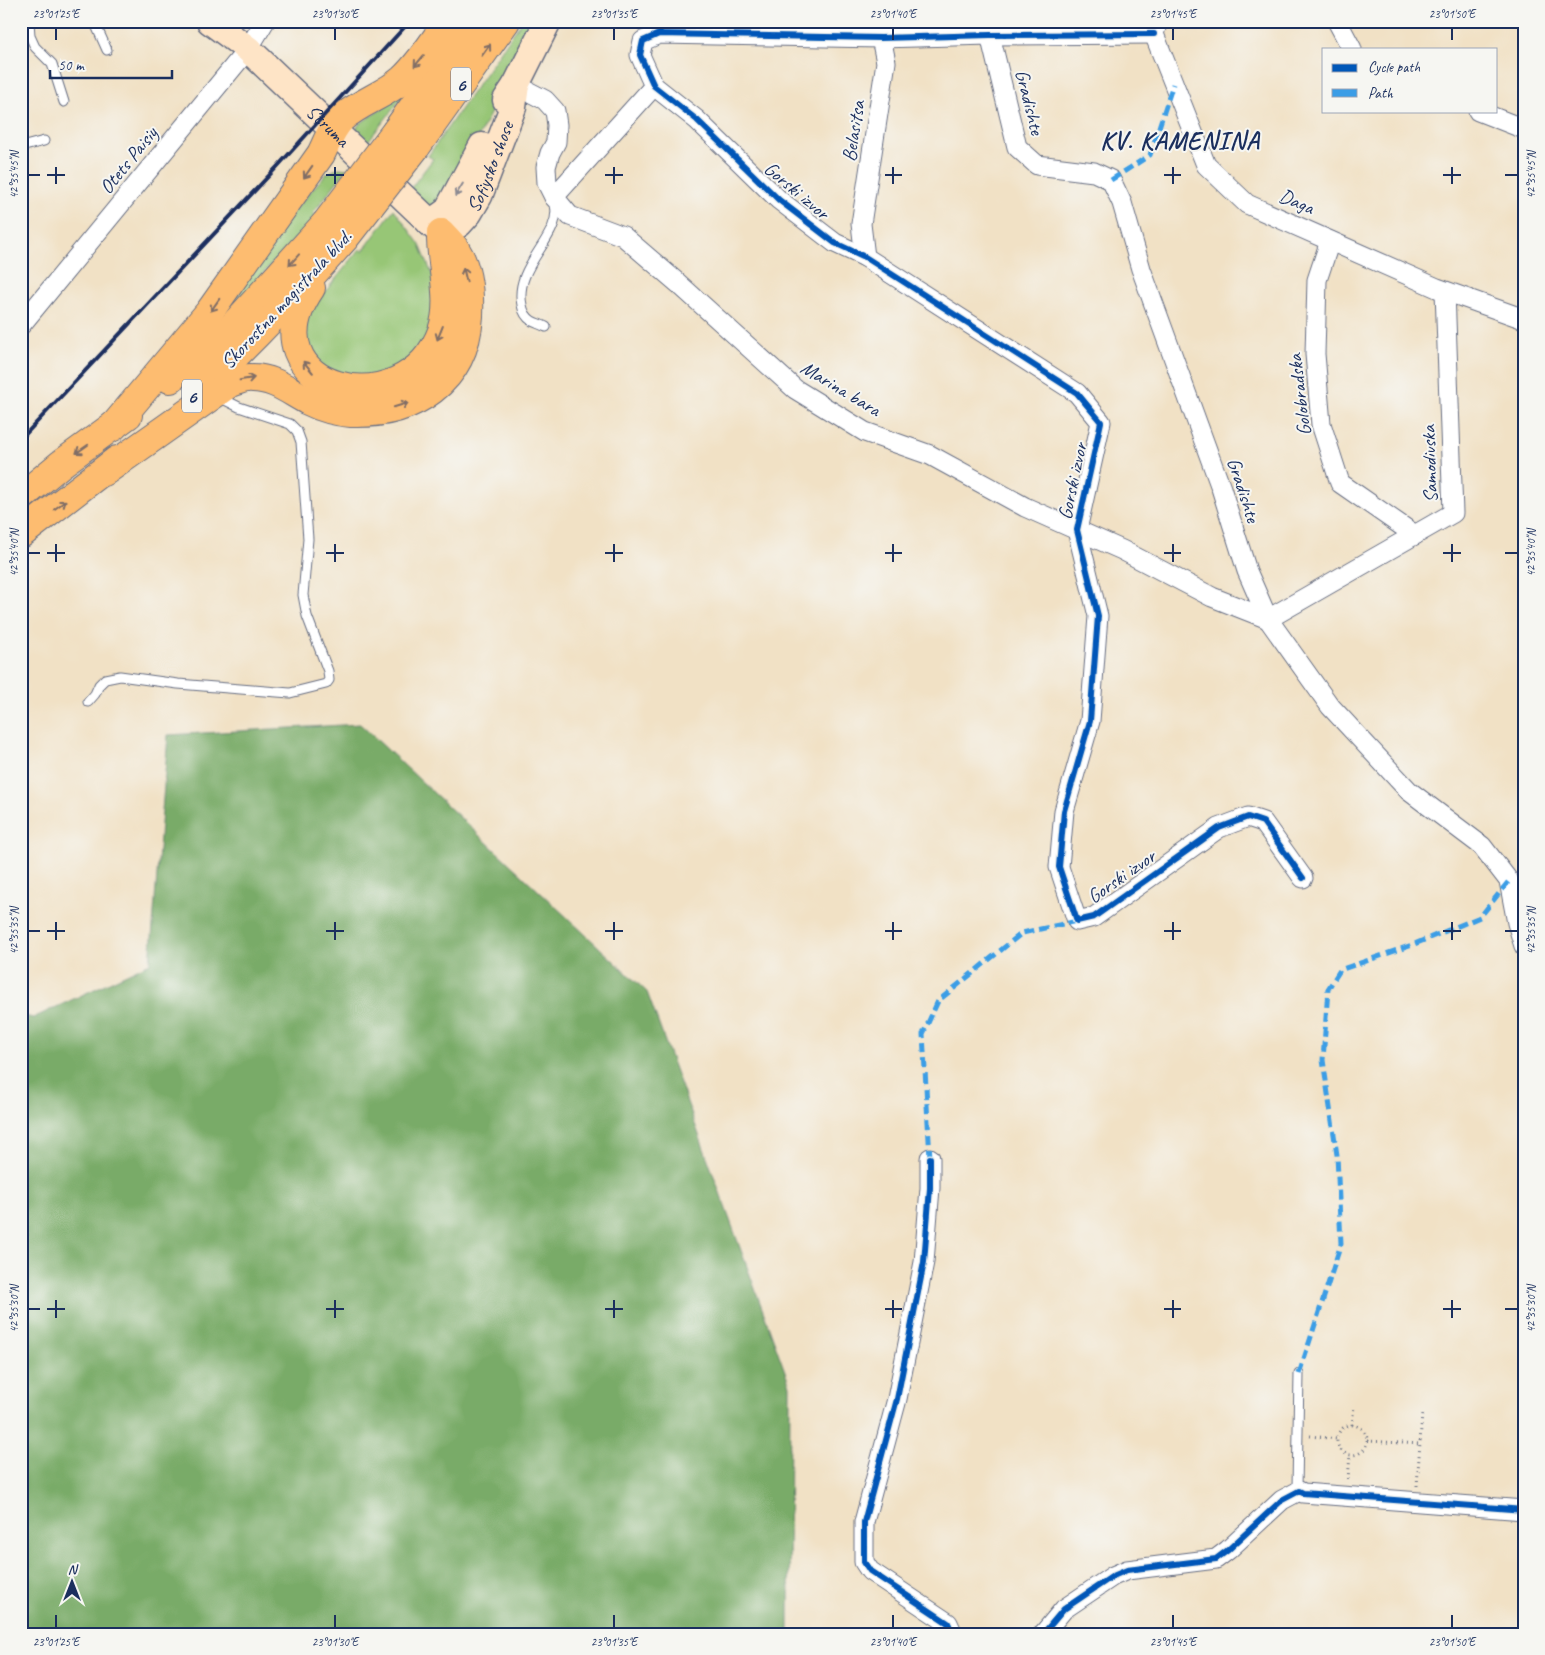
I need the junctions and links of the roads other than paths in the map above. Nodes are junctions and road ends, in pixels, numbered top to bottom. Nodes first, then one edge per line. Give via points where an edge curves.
1 (29, 21) edge
2 (94, 21) edge
3 (210, 21) edge
4 (265, 21) edge
5 (448, 21) edge
6 (474, 21) edge
7 (506, 21) edge
8 (548, 21) edge
9 (862, 21) edge
10 (1337, 21) edge
11 (1156, 28) edge
12 (990, 34) junction
13 (881, 38) junction
14 (1351, 48) edge
15 (248, 49) junction
16 (107, 50) dead end
17 (516, 85) junction
18 (654, 86) junction
19 (64, 102) dead end
20 (1481, 112) edge
21 (1524, 129) edge
22 (333, 130) junction
23 (406, 139) junction
24 (44, 142) dead end
25 (21, 147) edge
26 (554, 197) junction
27 (436, 228) junction
28 (336, 231) junction
29 (1330, 241) junction
30 (865, 257) junction
31 (1445, 290) junction
32 (1524, 319) edge
33 (21, 326) edge
34 (546, 327) dead end
35 (215, 394) junction
36 (113, 427) junction
37 (104, 472) junction
38 (21, 497) edge
39 (1077, 530) junction
40 (21, 534) edge
41 (1415, 535) junction
42 (1268, 619) junction
43 (88, 702) dead end
44 (1303, 878) dead end
45 (1524, 946) edge
46 (930, 1158) dead end
47 (1299, 1374) dead end
48 (1299, 1491) junction
49 (1524, 1510) edge
50 (953, 1634) edge
51 (1042, 1634) edge

1 - 19 lane via 30,36 52,64
2 - 16 lane
3 - 15 main road, Struma
4 - 15 street, Otets Paisiy
5 -> 22 highway via 403,79 342,118
6 - 23 highway, Skorostna magistrala blvd. / 6
23 -> 7 highway, Skorostna magistrala blvd. / 6
8 - 17 main road, Sofiysko shose
9 - 13 street
10 - 14 street
11 - 12 street
11 - 29 street, Daga via 1206,165 1247,204
12 - 13 street
12 - 42 street, Gradishte via 1017,147 1037,165 1094,172 1111,180 1221,488 1247,571
13 - 18 street, Gorski izvor via 659,34 643,41 640,55
13 - 30 street, Belasitsa via 886,62 861,224
15 - 22 main road, Struma
15 - 33 street, Otets Paisiy
17 - 26 street, Marina bara via 545,100 555,111 556,142 546,167 547,182
17 - 27 main road, Sofiysko shose via 513,108 479,196 459,224
18 - 26 street
18 - 30 street, Gorski izvor via 697,120 779,200 835,243
20 - 21 street
22 - 27 main road, Struma
22 -> 36 highway via 321,154 210,311
23 - 28 highway, Skorostna magistrala blvd. / 6, bridge
24 - 25 lane
26 - 34 lane via 557,212 551,230 529,265 520,297 524,312 531,320
26 - 39 street, Marina bara via 570,216 623,236 794,389 865,432 930,455 1025,507
27 -> 28 highway via 446,313 442,331 434,346 409,374 395,383 359,389 329,383 316,376 298,354 294,338 300,308
35 -> 27 highway via 230,383 250,377 270,379 308,401 350,413 398,407 434,390 456,365 464,347 470,304 463,265 456,250
28 -> 36 highway, Skorostna magistrala blvd. / 6 via 232,327
28 - 37 highway, Skorostna magistrala blvd. / 6 via 282,309 239,354
29 - 31 street, Daga
29 - 41 street, Golobradska via 1316,280 1315,354 1321,424 1340,483
30 - 39 street, Gorski izvor via 1076,393 1101,422
31 - 32 street, Daga
31 - 41 street, Samodivska via 1453,513
35 - 37 highway
35 - 43 lane via 239,407 290,424 297,431 301,442 308,539 303,595 329,680 326,684 290,693 120,676 105,679
36 -> 38 highway, Skorostna magistrala blvd. / 6
40 -> 37 highway, Skorostna magistrala blvd. / 6
39 - 42 street, Marina bara via 1212,597
39 - 44 street, Gorski izvor via 1098,616 1090,721 1064,811 1059,867 1077,921 1094,917 1220,828 1248,817 1263,822
41 - 42 street, Samodivska
42 - 45 street, Gradishte via 1330,706 1409,791 1482,846 1509,881
46 - 50 street via 924,1262 897,1399 864,1522 864,1562 870,1571 948,1623
47 - 48 lane
48 - 49 street
48 - 51 street via 1282,1500 1216,1559 1127,1570 1113,1576 1064,1609

